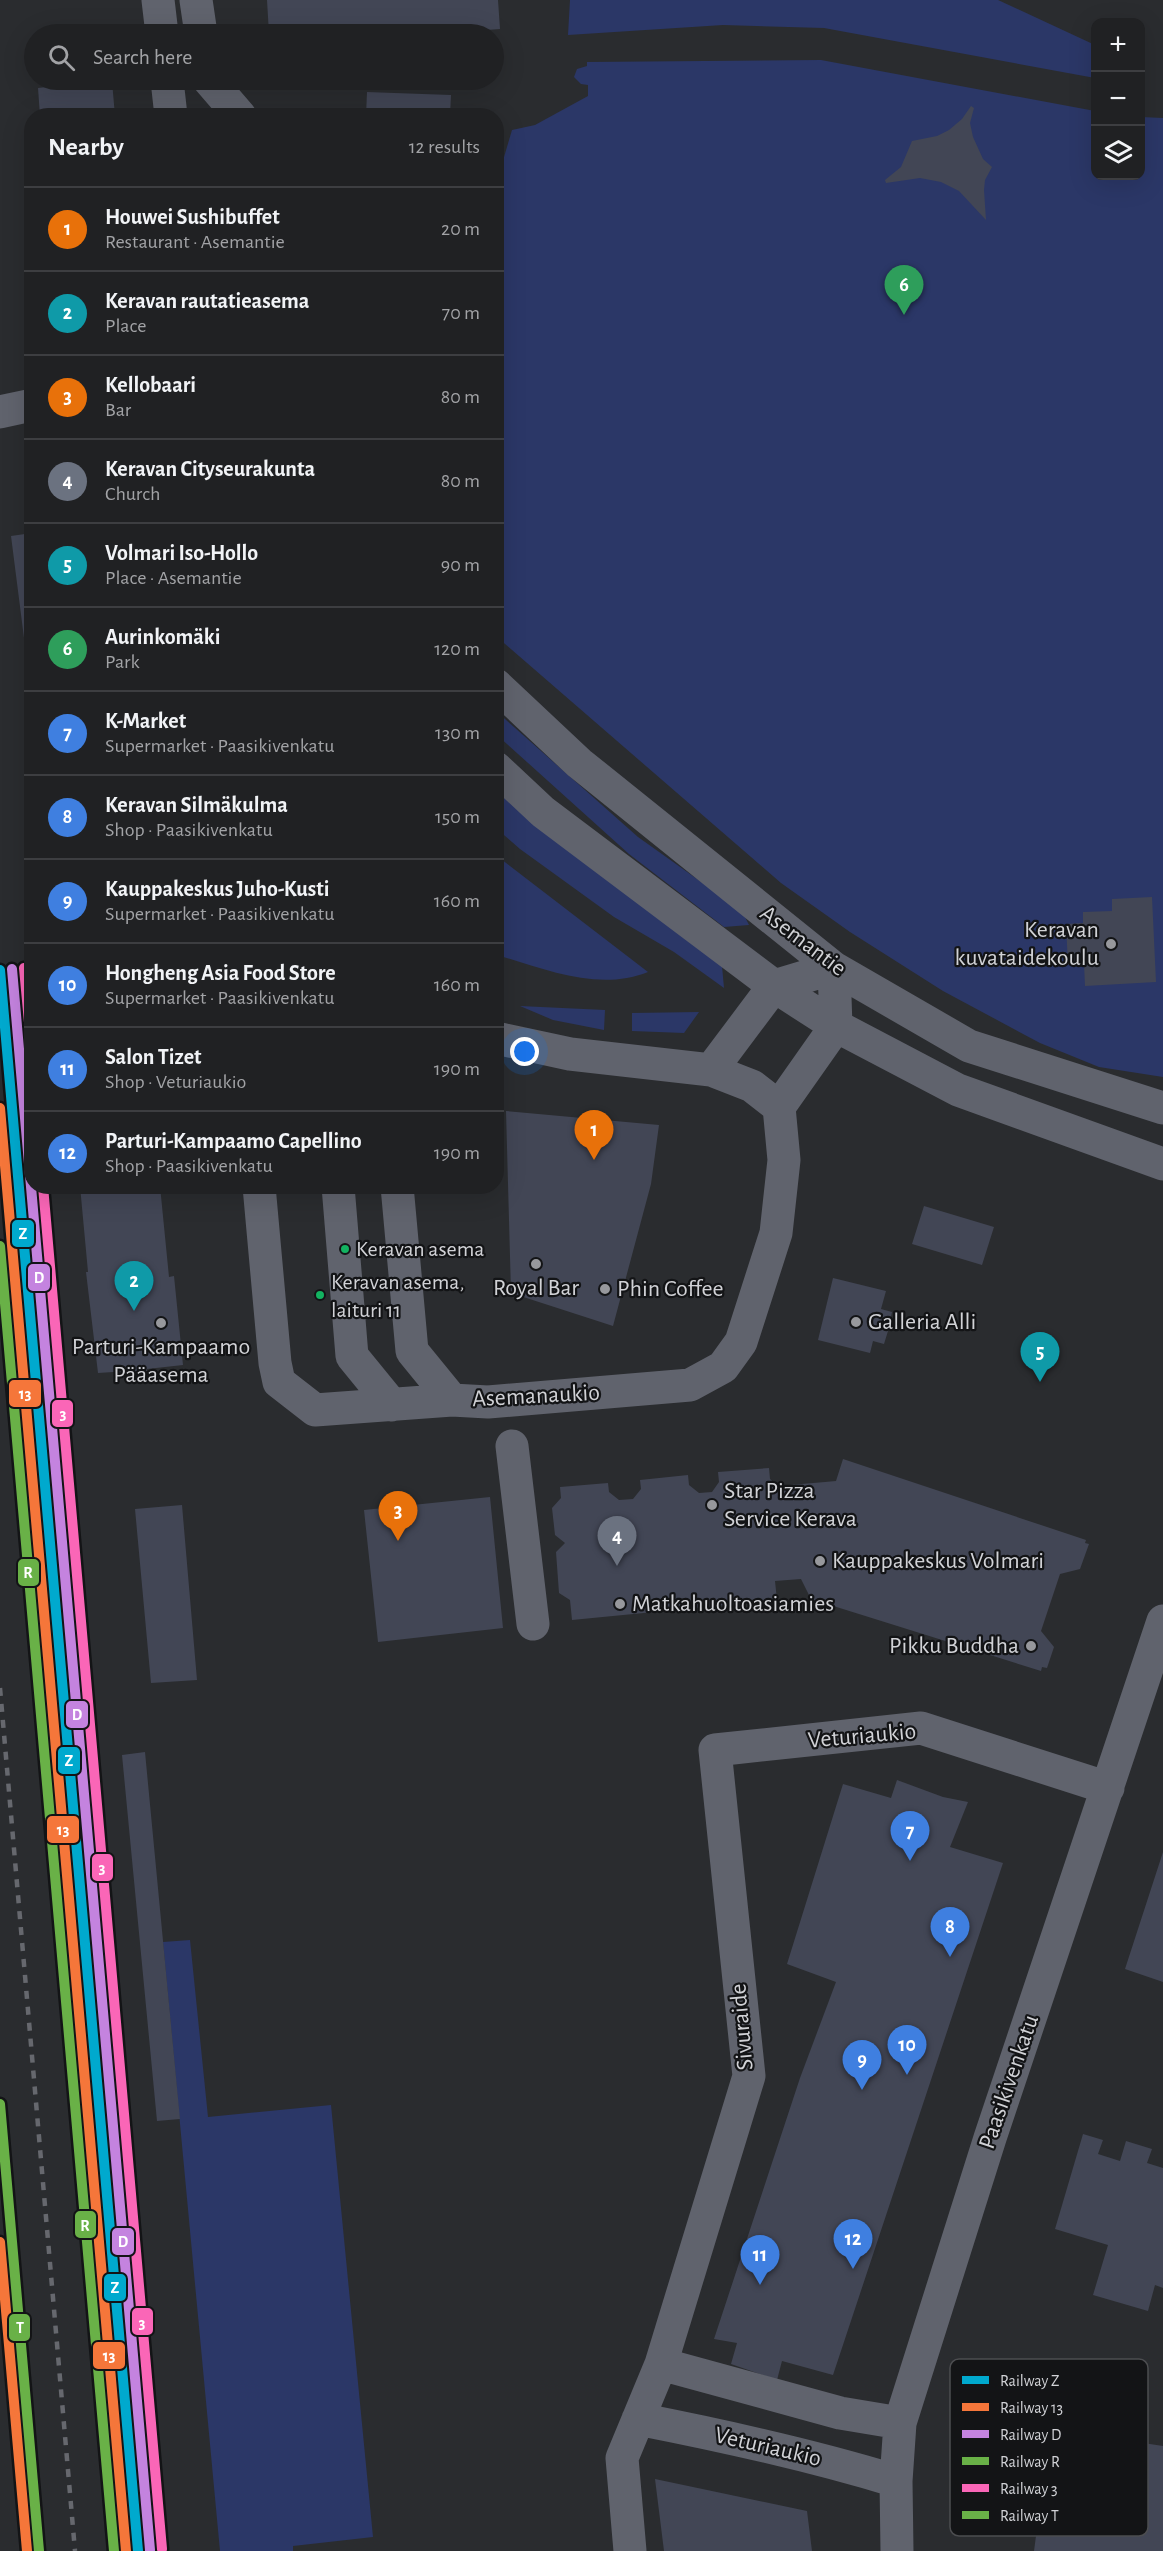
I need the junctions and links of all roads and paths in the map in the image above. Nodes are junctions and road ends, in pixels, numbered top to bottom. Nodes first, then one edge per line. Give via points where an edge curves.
1 (158, 0) edge
2 (196, 0) edge
3 (161, 24) edge
4 (200, 24) edge
5 (168, 90) edge
6 (209, 90) edge
7 (217, 90) edge
8 (170, 108) edge
9 (210, 108) edge
10 (233, 108) edge
11 (24, 407) edge
12 (0, 412) edge
13 (504, 693) edge
14 (504, 775) edge
15 (834, 968) junction
16 (774, 986) junction
17 (836, 1026) junction
18 (504, 1040) edge
19 (711, 1070) junction
20 (779, 1107) junction
21 (1163, 1108) edge
22 (1163, 1164) edge
23 (260, 1194) edge
24 (339, 1194) edge
25 (398, 1194) edge
26 (453, 1400) junction
27 (392, 1405) junction
28 (512, 1446) dead end
29 (1163, 1621) edge
30 (533, 1624) dead end
31 (715, 1750) joint
32 (1108, 1788) junction
33 (661, 2364) junction
34 (638, 2419) junction
35 (900, 2423) junction
36 (896, 2481) junction
37 (630, 2551) edge
38 (897, 2551) edge

1 - 3 street
2 - 4 street
5 - 8 street
6 - 9 street
7 - 10 street
11 - 12 street
13 - 15 street, Asemantie via 579,763
14 - 16 street, Asemantie via 543,812
15 - 16 street
15 - 17 street
15 - 21 street, Asemantie via 969,1046
16 - 17 street, Asemantie
16 - 19 street
17 - 20 street
17 - 22 street, Asemantie via 958,1090
18 - 19 street via 570,1054
19 - 20 street via 752,1086
20 - 26 street, Asemanaukio via 784,1160 776,1233 741,1342 723,1367 690,1385 488,1402
23 - 27 street, Asemanaukio via 279,1382 315,1410
24 - 27 street via 352,1356
25 - 26 street via 412,1350
26 - 27 street, Asemanaukio
28 - 30 street
29 - 32 street, Paasikivenkatu
31 - 32 street, Veturiaukio via 921,1728
31 - 33 street, Sivuraide via 748,2076
32 - 35 street, Paasikivenkatu via 990,2138
33 - 34 street, Sivuraide
33 - 35 street, Veturiaukio via 840,2413
34 - 36 street, Veturiaukio via 727,2436
34 - 37 street, Sivuraide via 622,2458
35 - 36 street, Paasikivenkatu
36 - 38 street, Paasikivenkatu

